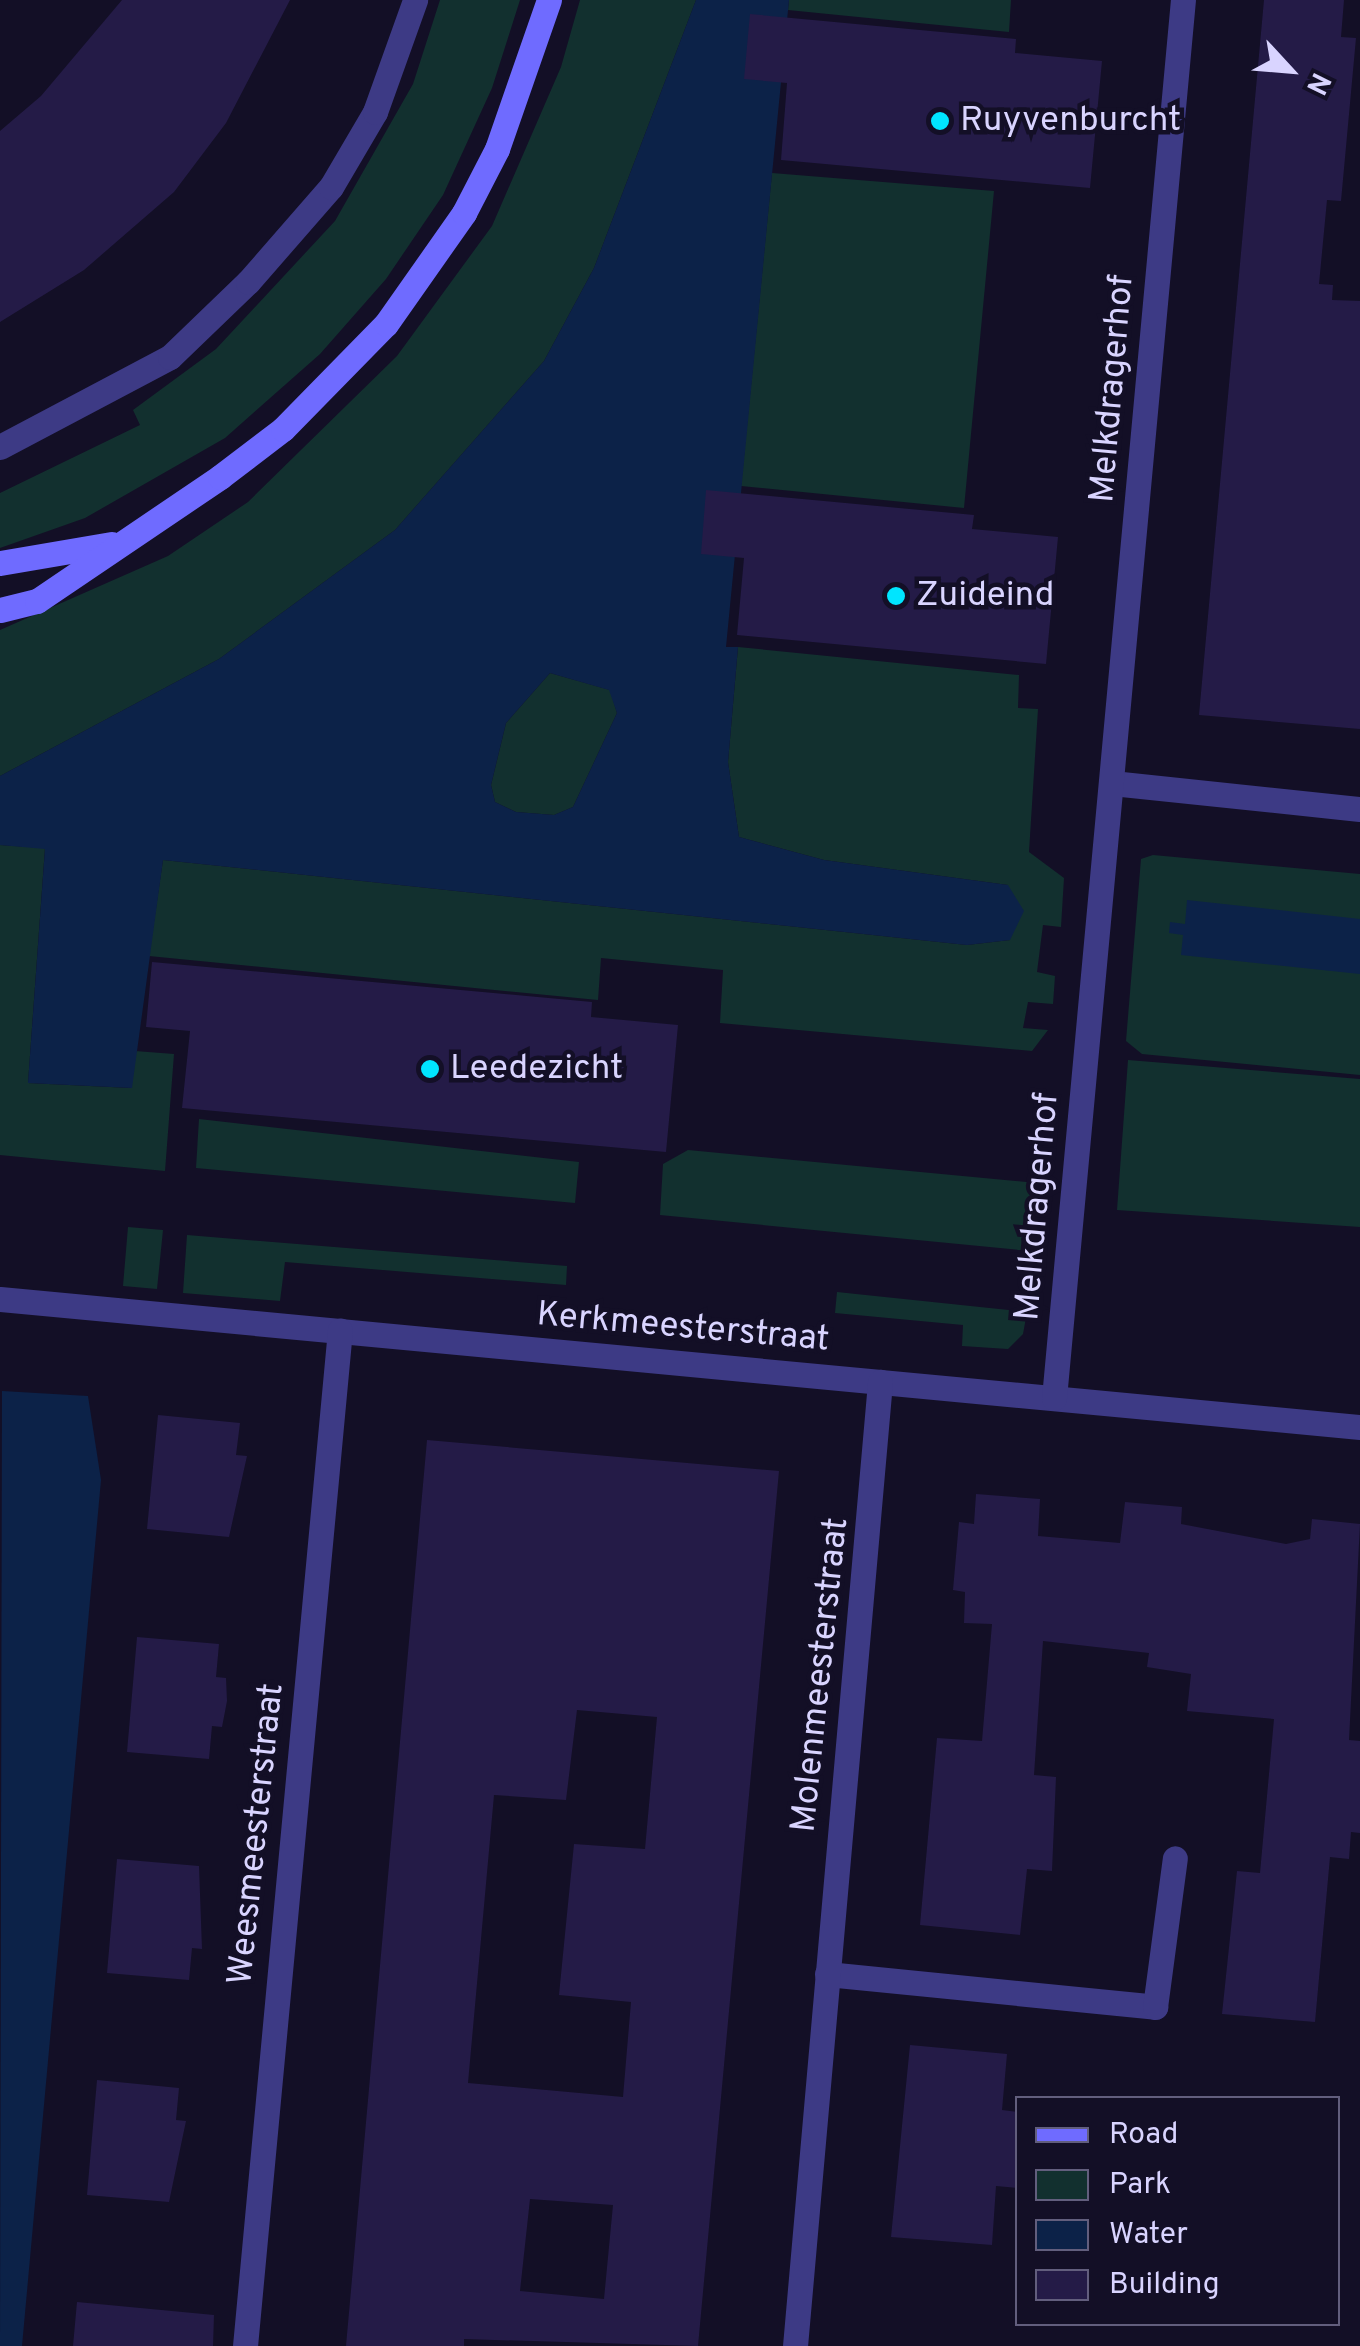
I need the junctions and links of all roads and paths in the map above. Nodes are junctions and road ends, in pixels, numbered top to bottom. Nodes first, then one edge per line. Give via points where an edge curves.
1 (415, 0) edge
2 (549, 0) edge
3 (1184, 0) edge
4 (0, 447) edge
5 (116, 543) junction
6 (0, 564) edge
7 (0, 610) edge
8 (1112, 784) junction
9 (1360, 810) edge
10 (0, 1299) edge
11 (340, 1330) junction
12 (880, 1382) junction
13 (1054, 1398) junction
14 (1360, 1427) edge
15 (1176, 1858) dead end
16 (827, 1974) junction
17 (245, 2346) edge
18 (795, 2346) edge

1 - 4 street via 375,112 332,187 248,282 170,356
2 - 5 street via 497,148 464,213 386,324 283,429 172,513
3 - 8 street, Melkdragerhof
5 - 6 street
5 - 7 street via 36,601
8 - 9 street
8 - 13 street, Melkdragerhof
10 - 11 street, Kerkmeesterstraat
11 - 12 street, Kerkmeesterstraat
11 - 17 street, Weesmeesterstraat
12 - 13 street, Kerkmeesterstraat
12 - 16 street, Molenmeesterstraat
13 - 14 street, Kerkmeesterstraat
15 - 16 street via 1155,2007
16 - 18 street, Molenmeesterstraat

